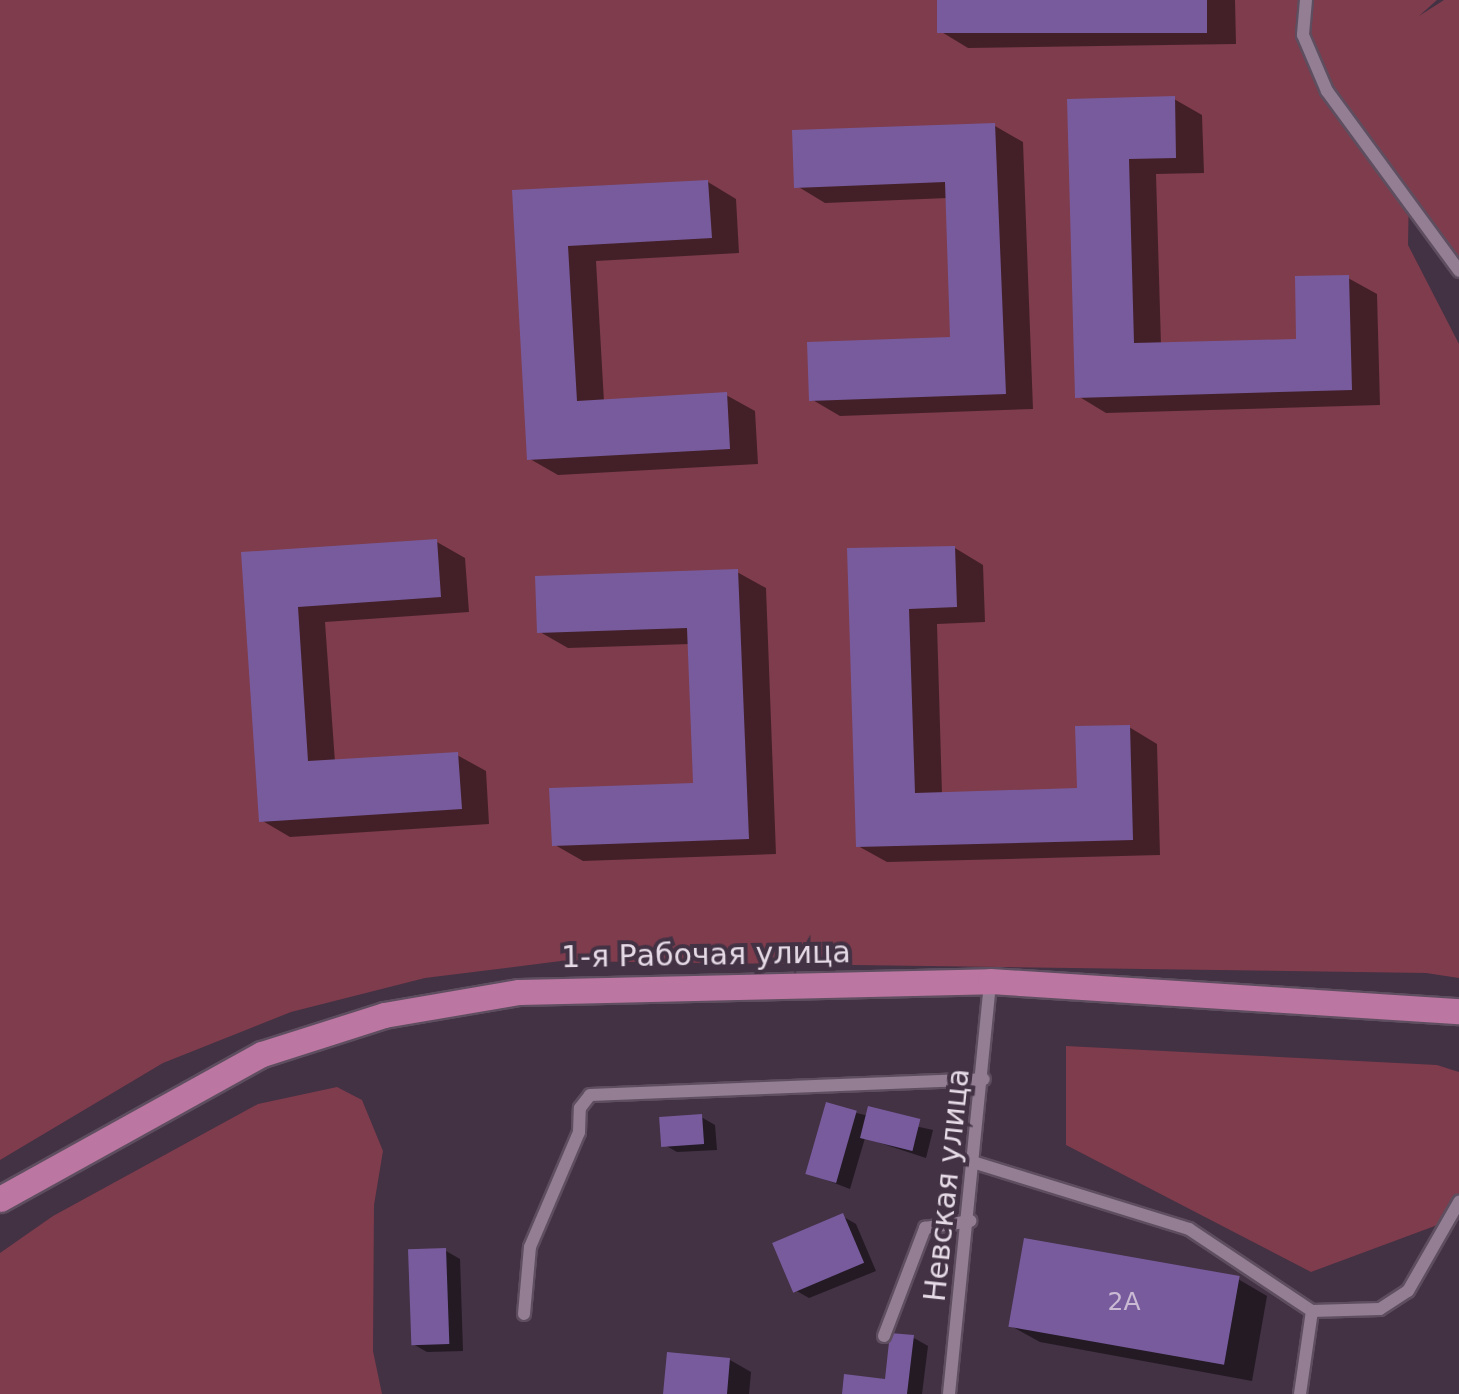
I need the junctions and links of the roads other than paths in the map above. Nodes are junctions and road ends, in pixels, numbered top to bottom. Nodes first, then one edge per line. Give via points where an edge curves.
1 (1306, 0) edge
2 (1459, 271) edge
3 (990, 981) junction
4 (1459, 1011) edge
5 (984, 1079) junction
6 (976, 1163) junction
7 (0, 1199) edge
8 (1459, 1202) edge
9 (970, 1221) junction
10 (1312, 1312) junction
11 (524, 1314) dead end
12 (884, 1336) dead end
13 (949, 1393) edge
14 (963, 1394) edge
15 (1300, 1394) edge

1 - 2 lane via 1303,35 1327,90
3 - 4 main road, 1-я Рабочая улица
3 - 5 lane, Невская улица
3 - 7 main road, 1-я Рабочая улица via 519,992 384,1015 262,1054
5 - 6 lane, Невская улица
5 - 11 lane via 590,1095 530,1247
6 - 9 lane, Невская улица
6 - 10 lane via 1190,1229
8 - 10 lane via 1408,1291 1380,1309
9 - 12 lane via 925,1228
9 - 13 lane, Невская улица
10 - 15 lane
13 - 14 lane

